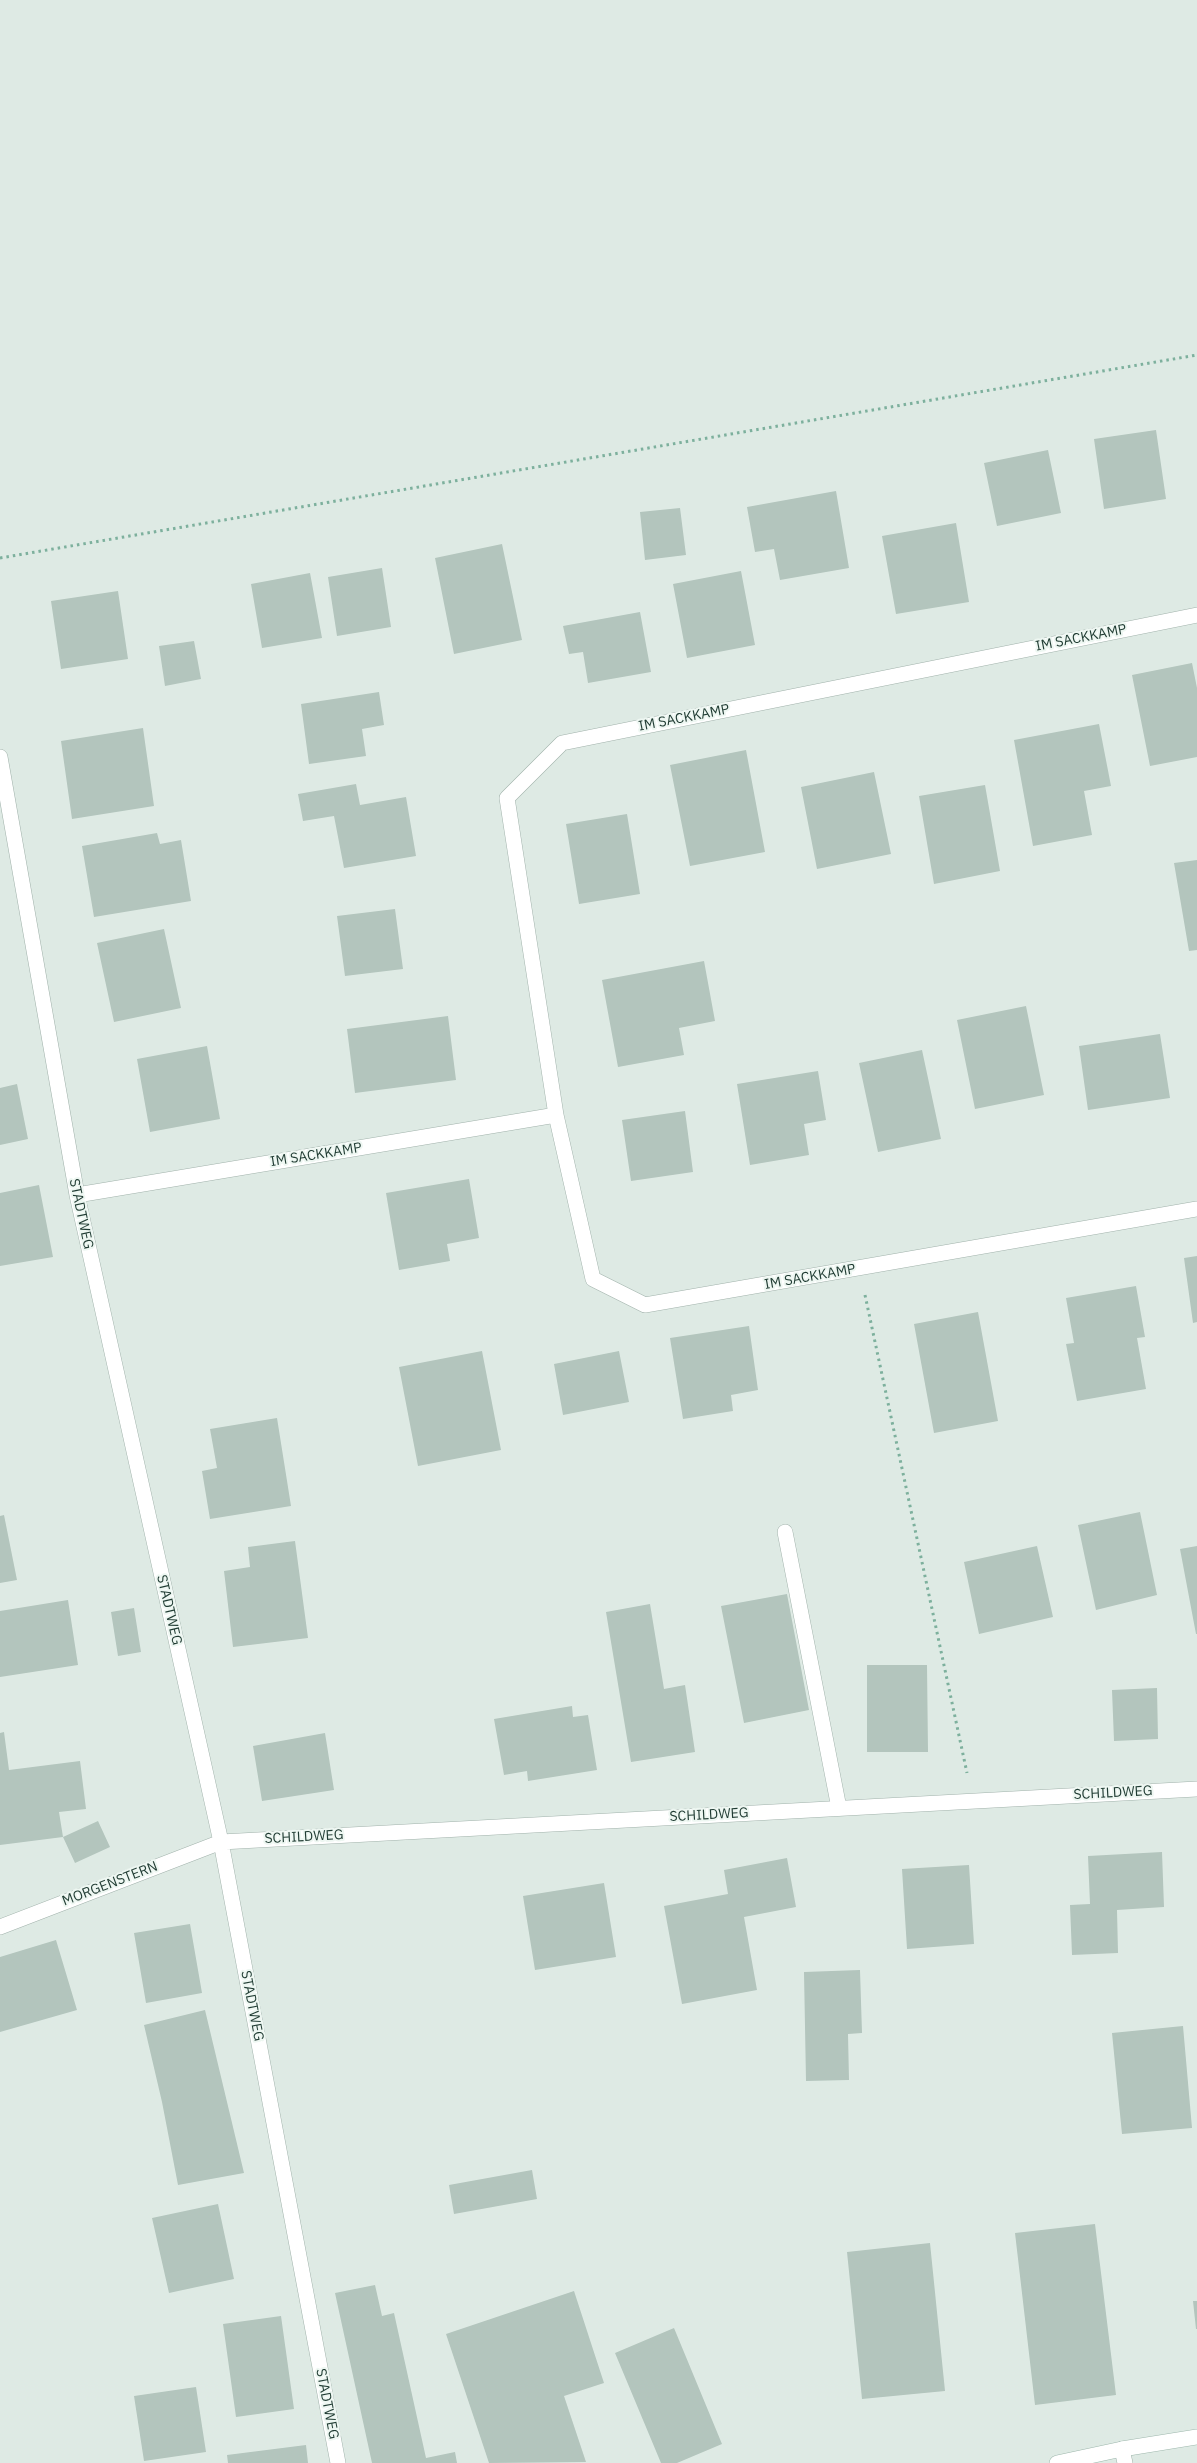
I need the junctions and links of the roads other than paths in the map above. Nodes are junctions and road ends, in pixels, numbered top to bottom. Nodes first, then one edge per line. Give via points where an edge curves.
1 (1197, 615) edge
2 (0, 757) edge
3 (556, 1115) junction
4 (77, 1195) junction
5 (1197, 1209) edge
6 (785, 1532) dead end
7 (1197, 1789) edge
8 (839, 1808) junction
9 (221, 1842) junction
10 (0, 1927) edge
11 (1197, 2436) edge
12 (1124, 2456) edge
13 (338, 2463) edge
14 (1057, 2463) edge

1 - 3 street, IM SACKKAMP via 562,743 507,798
2 - 4 street, STADTWEG
3 - 4 street, IM SACKKAMP
3 - 5 street, IM SACKKAMP via 593,1279 645,1305
4 - 9 street, STADTWEG
6 - 8 street
7 - 8 street, SCHILDWEG
8 - 9 street, SCHILDWEG
9 - 10 street, MORGENSTERN
9 - 13 street, STADTWEG
11 - 12 street
12 - 14 street

